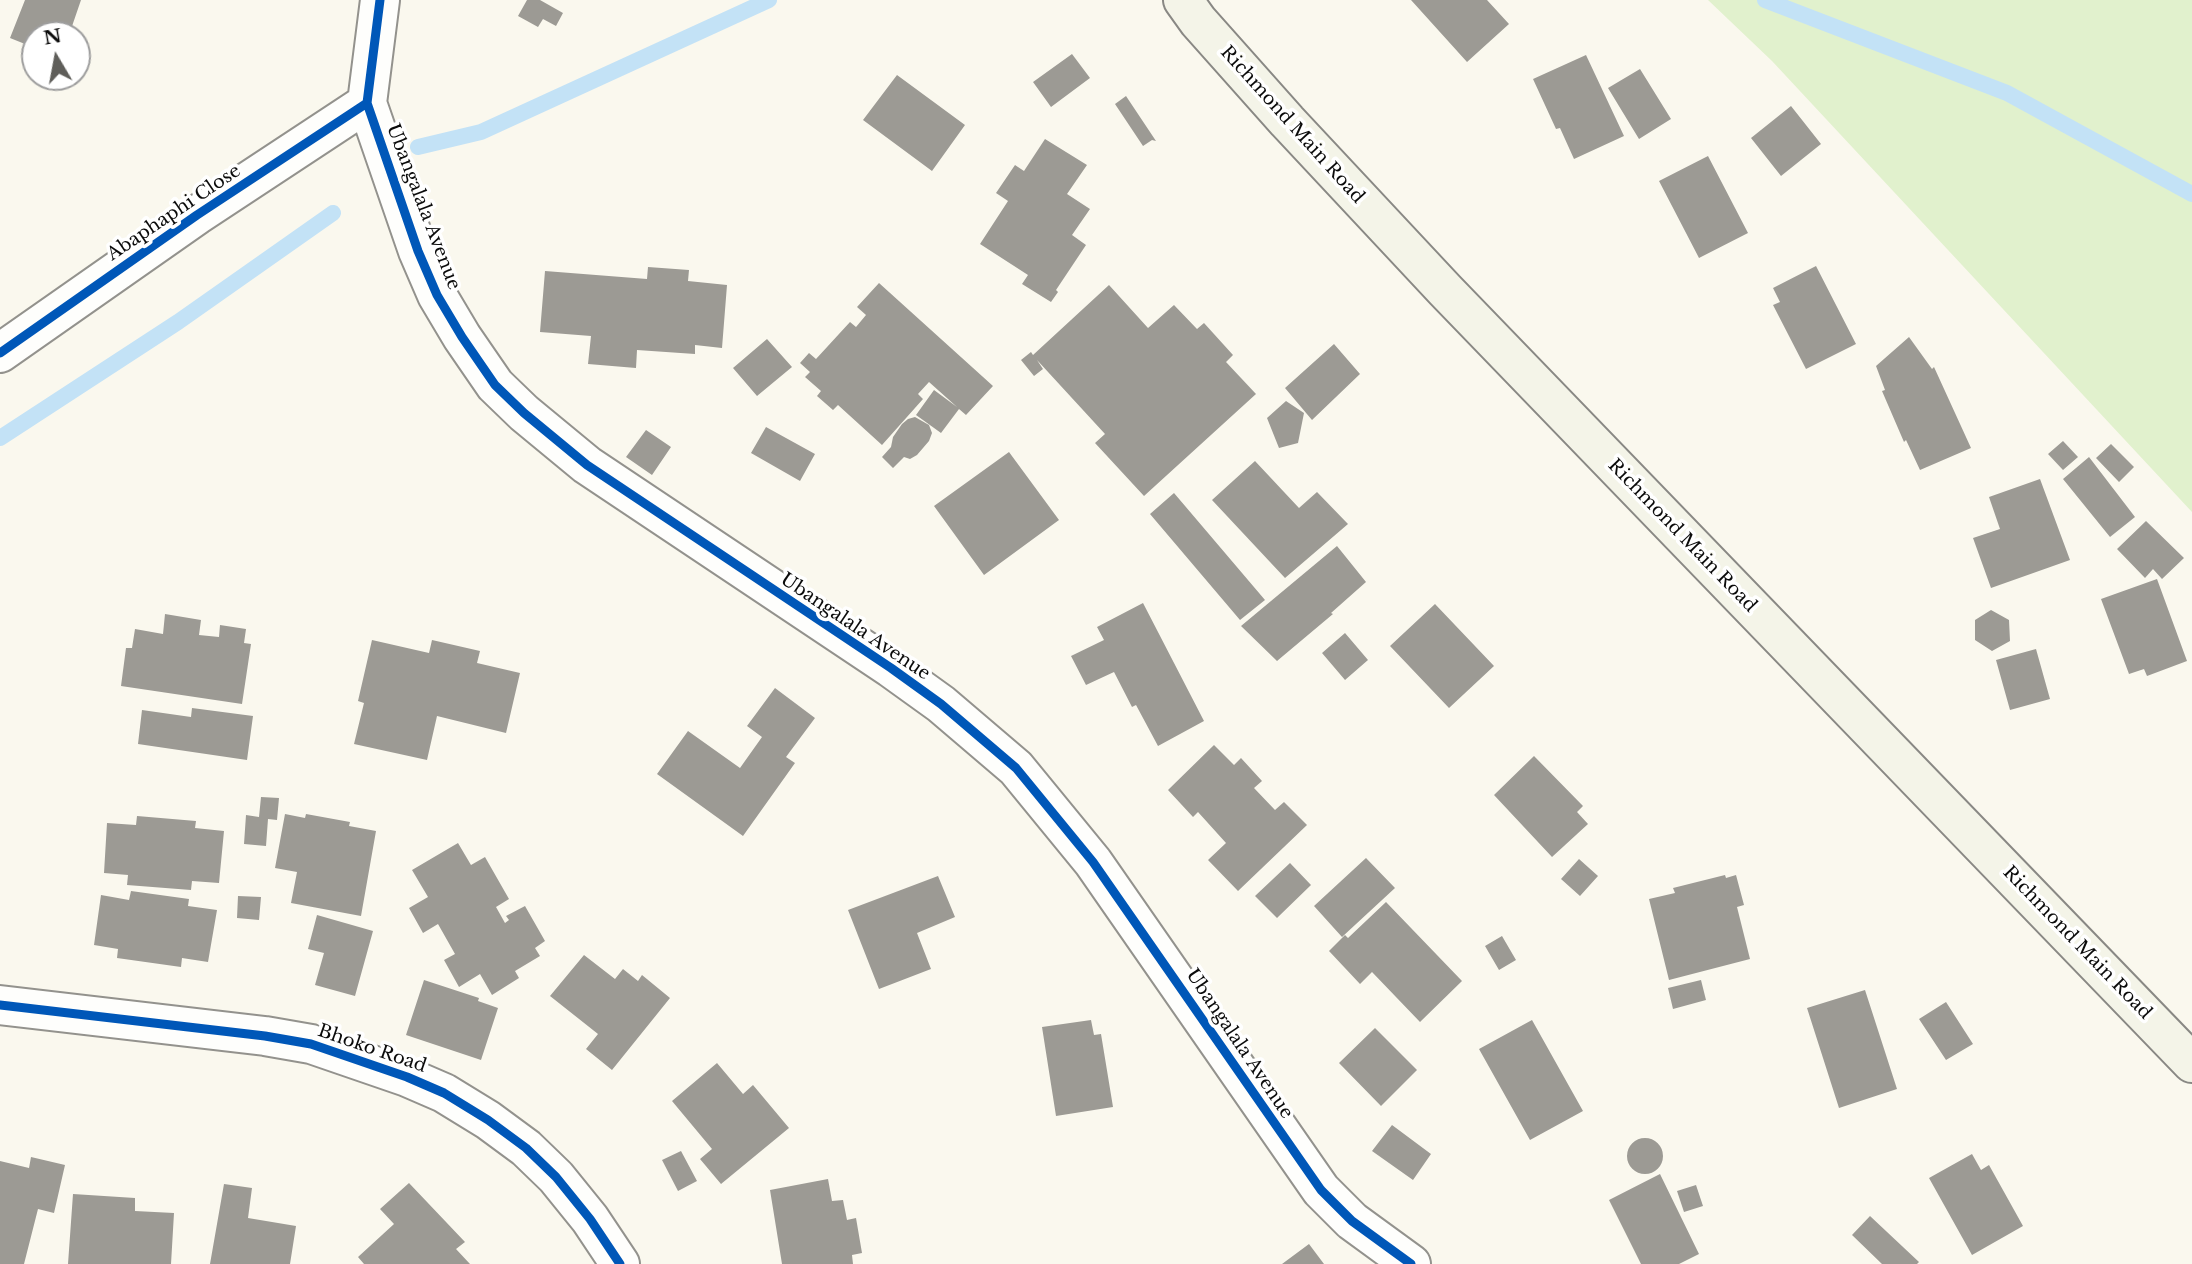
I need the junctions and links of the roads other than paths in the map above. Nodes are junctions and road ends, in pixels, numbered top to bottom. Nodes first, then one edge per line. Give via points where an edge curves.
1 (380, 0) edge
2 (1183, 0) edge
3 (367, 103) junction
4 (0, 353) edge
5 (0, 1004) edge
6 (2192, 1063) edge
7 (620, 1264) edge
8 (1411, 1264) edge

1 - 3 street, Ubangalala Avenue
2 - 6 main road, Richmond Main Road via 1287,121 1453,299
3 - 4 street, Abaphaphi Close
3 - 8 street, Ubangalala Avenue via 437,295 495,385 587,465 891,668 1016,768 1093,862 1321,1190 1352,1221
5 - 7 street, Bhoko Road via 288,1040 326,1048 407,1077 444,1093 526,1148 556,1177

